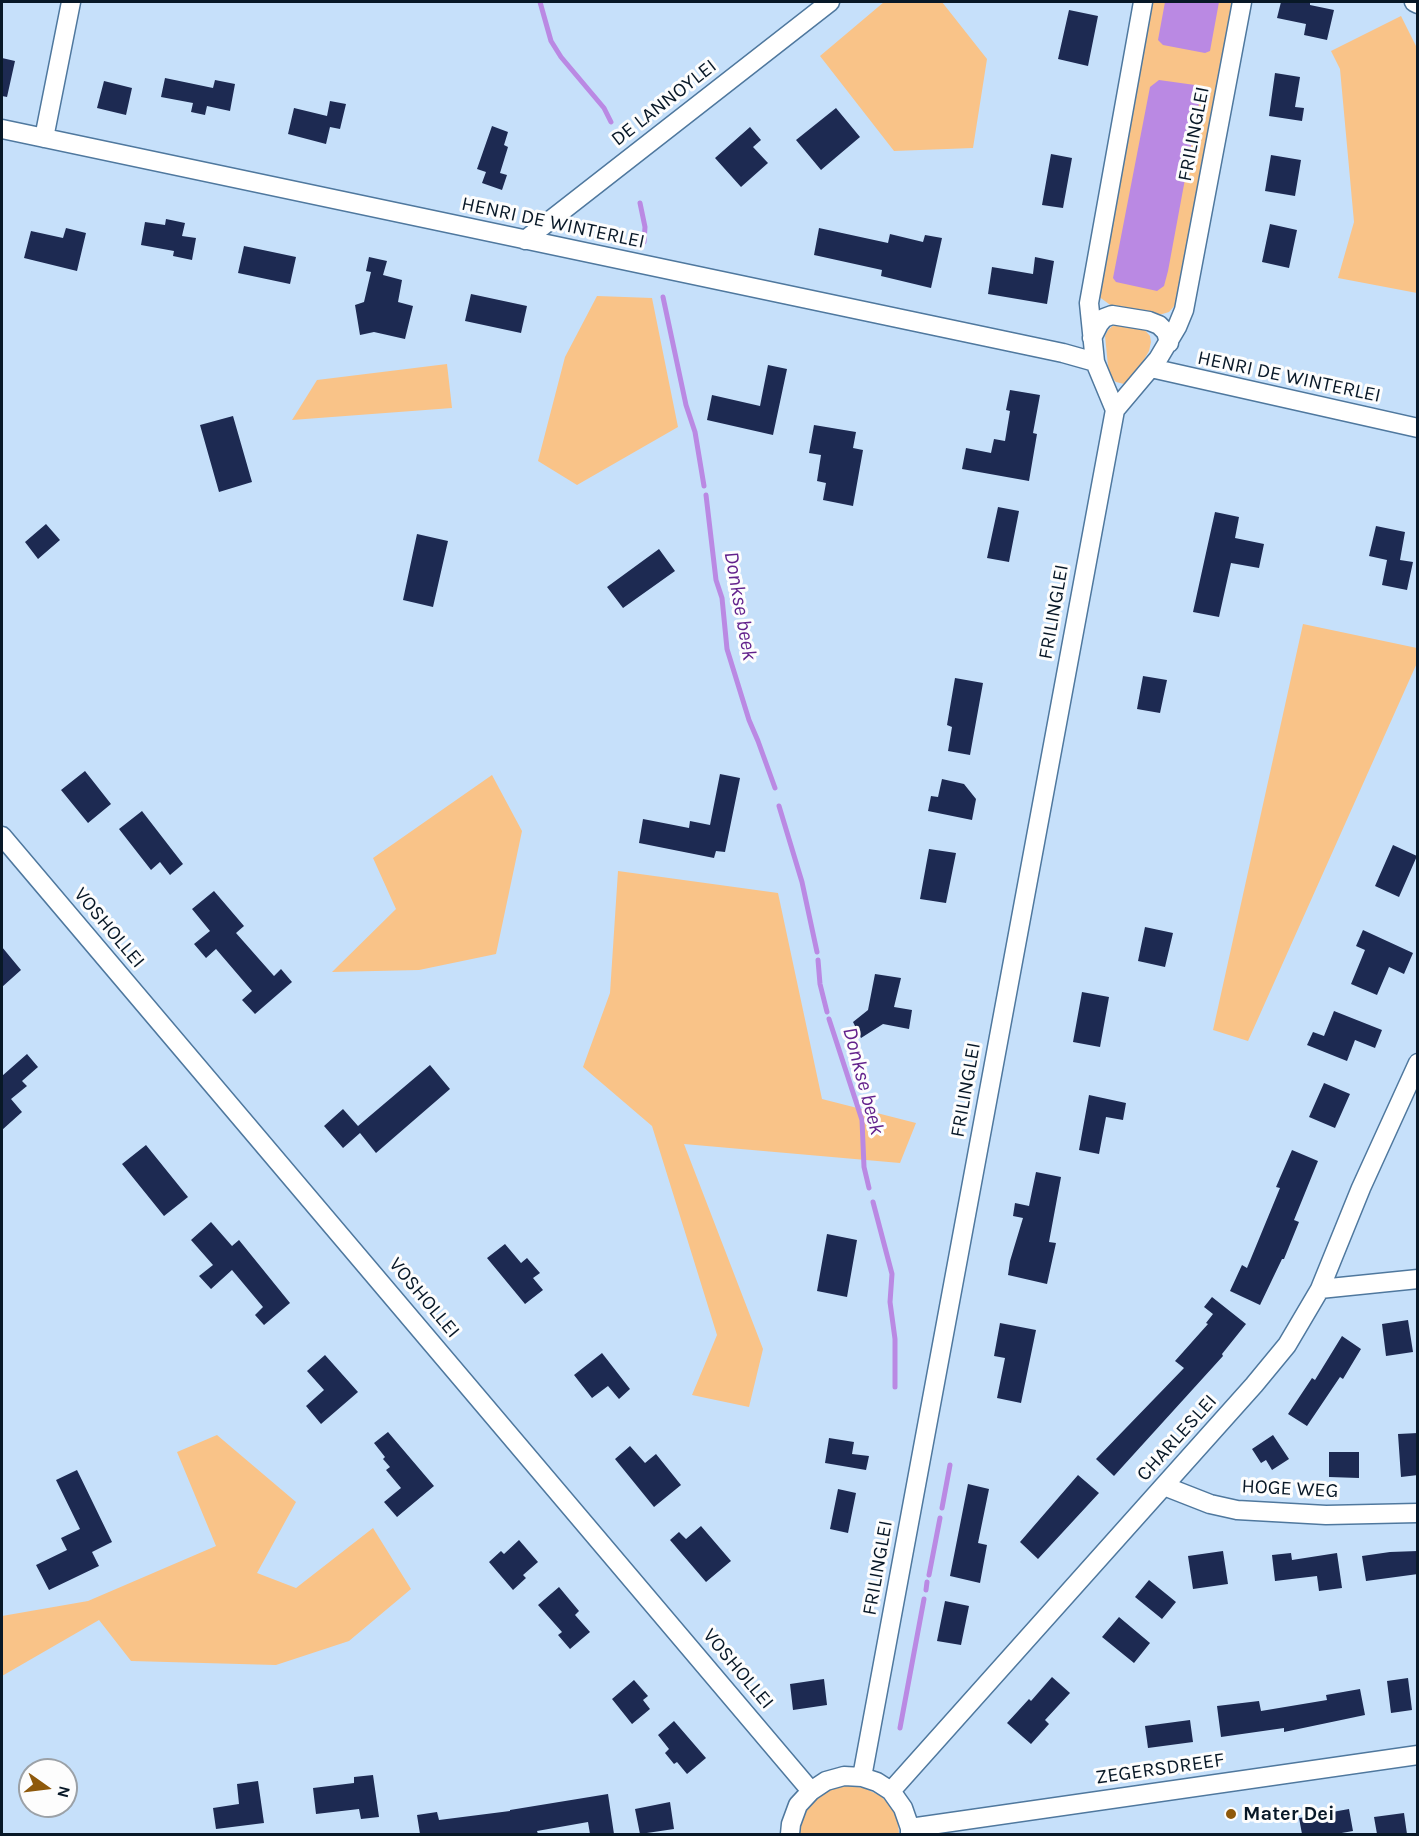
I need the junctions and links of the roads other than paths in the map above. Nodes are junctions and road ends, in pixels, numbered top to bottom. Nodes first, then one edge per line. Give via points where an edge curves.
1 (71, 2) edge
2 (830, 2) edge
3 (1143, 2) edge
4 (1242, 2) edge
5 (1414, 2) edge
6 (1418, 4) edge
7 (2, 129) edge
8 (44, 138) junction
9 (525, 240) junction
10 (1092, 338) junction
11 (1169, 343) junction
12 (1095, 362) junction
13 (1151, 368) junction
14 (1115, 410) junction
15 (1418, 428) edge
16 (2, 836) edge
17 (1418, 1063) edge
18 (1418, 1279) edge
19 (1320, 1289) junction
20 (1164, 1486) junction
21 (1418, 1513) edge
22 (1418, 1755) edge
23 (862, 1777) junction
24 (811, 1791) junction
25 (891, 1791) junction
26 (910, 1831) edge
27 (790, 1834) edge

1 - 8 street
2 - 9 street, DE LANNOYLEI
3 - 10 street via 1089,303
4 - 11 street, FRILINGLEI via 1184,310
5 - 6 street
7 - 8 street, HENRI DE WINTERLEI
8 - 9 street, HENRI DE WINTERLEI
9 - 12 street, HENRI DE WINTERLEI
10 - 11 street via 1104,318 1112,315 1159,325
10 - 12 street
11 - 13 street, FRILINGLEI
12 - 14 street
13 - 14 street, FRILINGLEI
13 - 15 street, HENRI DE WINTERLEI
14 - 23 street, FRILINGLEI
16 - 24 street, VOSHOLLEI
17 - 19 street, CHARLESLEI
18 - 19 street
19 - 20 street, CHARLESLEI via 1287,1345
20 - 21 street, HOGE WEG via 1237,1510 1326,1515
20 - 25 street, CHARLESLEI
22 - 26 street, ZEGERSDREEF
23 - 24 street via 826,1780
23 - 25 street
24 - 27 street via 798,1805
25 - 26 street via 903,1808

